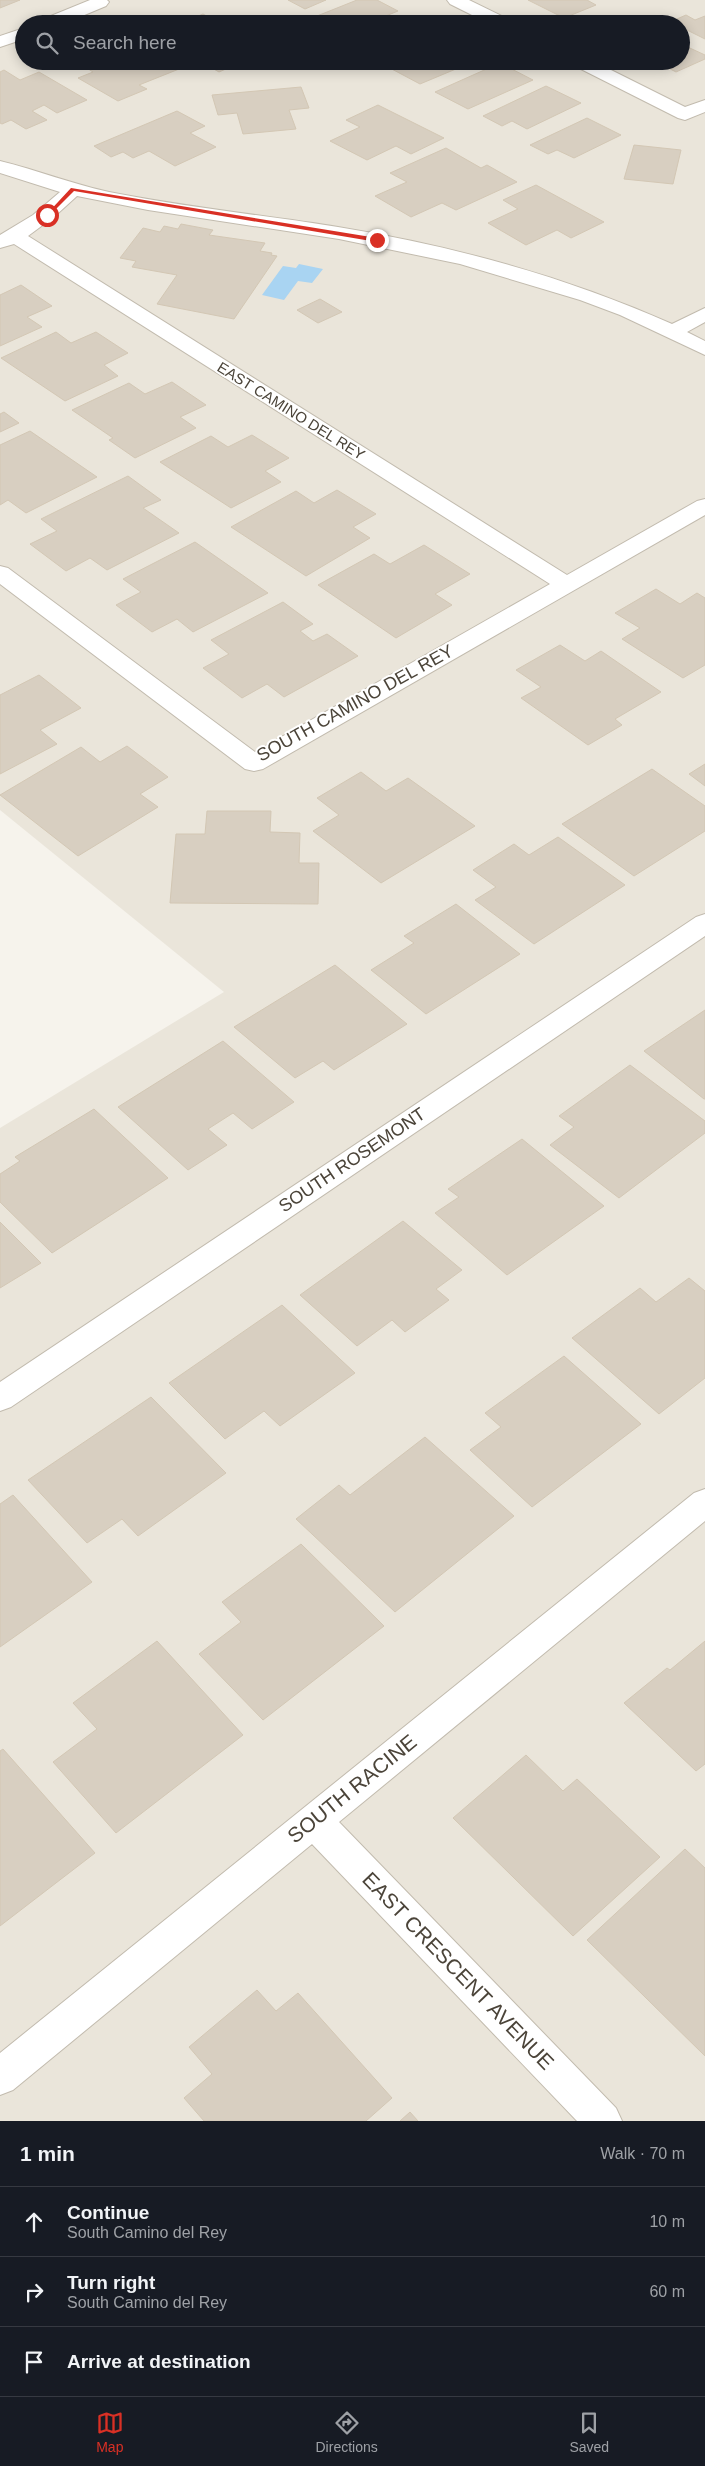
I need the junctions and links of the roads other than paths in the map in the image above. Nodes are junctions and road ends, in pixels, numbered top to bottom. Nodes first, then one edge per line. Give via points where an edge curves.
1 (456, 0) edge
2 (100, 2) dead end
3 (69, 15) edge
4 (486, 15) edge
5 (15, 36) edge
6 (0, 42) edge
7 (597, 70) edge
8 (705, 105) edge
9 (0, 167) edge
10 (73, 189) junction
11 (8, 239) edge
12 (705, 314) edge
13 (673, 331) junction
14 (705, 349) edge
15 (705, 506) edge
16 (0, 573) edge
17 (566, 585) junction
18 (705, 923) edge
19 (0, 1398) edge
20 (705, 1502) edge
21 (313, 1820) junction
22 (0, 2077) edge
23 (603, 2121) edge

1 - 4 street
2 - 3 street
5 - 6 street
7 - 8 street via 685,114
9 - 10 street
10 - 11 street via 47,215
10 - 13 street via 377,240 508,269 611,303
11 - 17 street, EAST CAMINO DEL REY
12 - 13 street
13 - 14 street
15 - 17 street, SOUTH CAMINO DEL REY
16 - 17 street, SOUTH CAMINO DEL REY via 254,763
18 - 19 street, SOUTH ROSEMONT
20 - 21 street, SOUTH RACINE
21 - 22 street, SOUTH RACINE
21 - 23 street, EAST CRESCENT AVENUE

